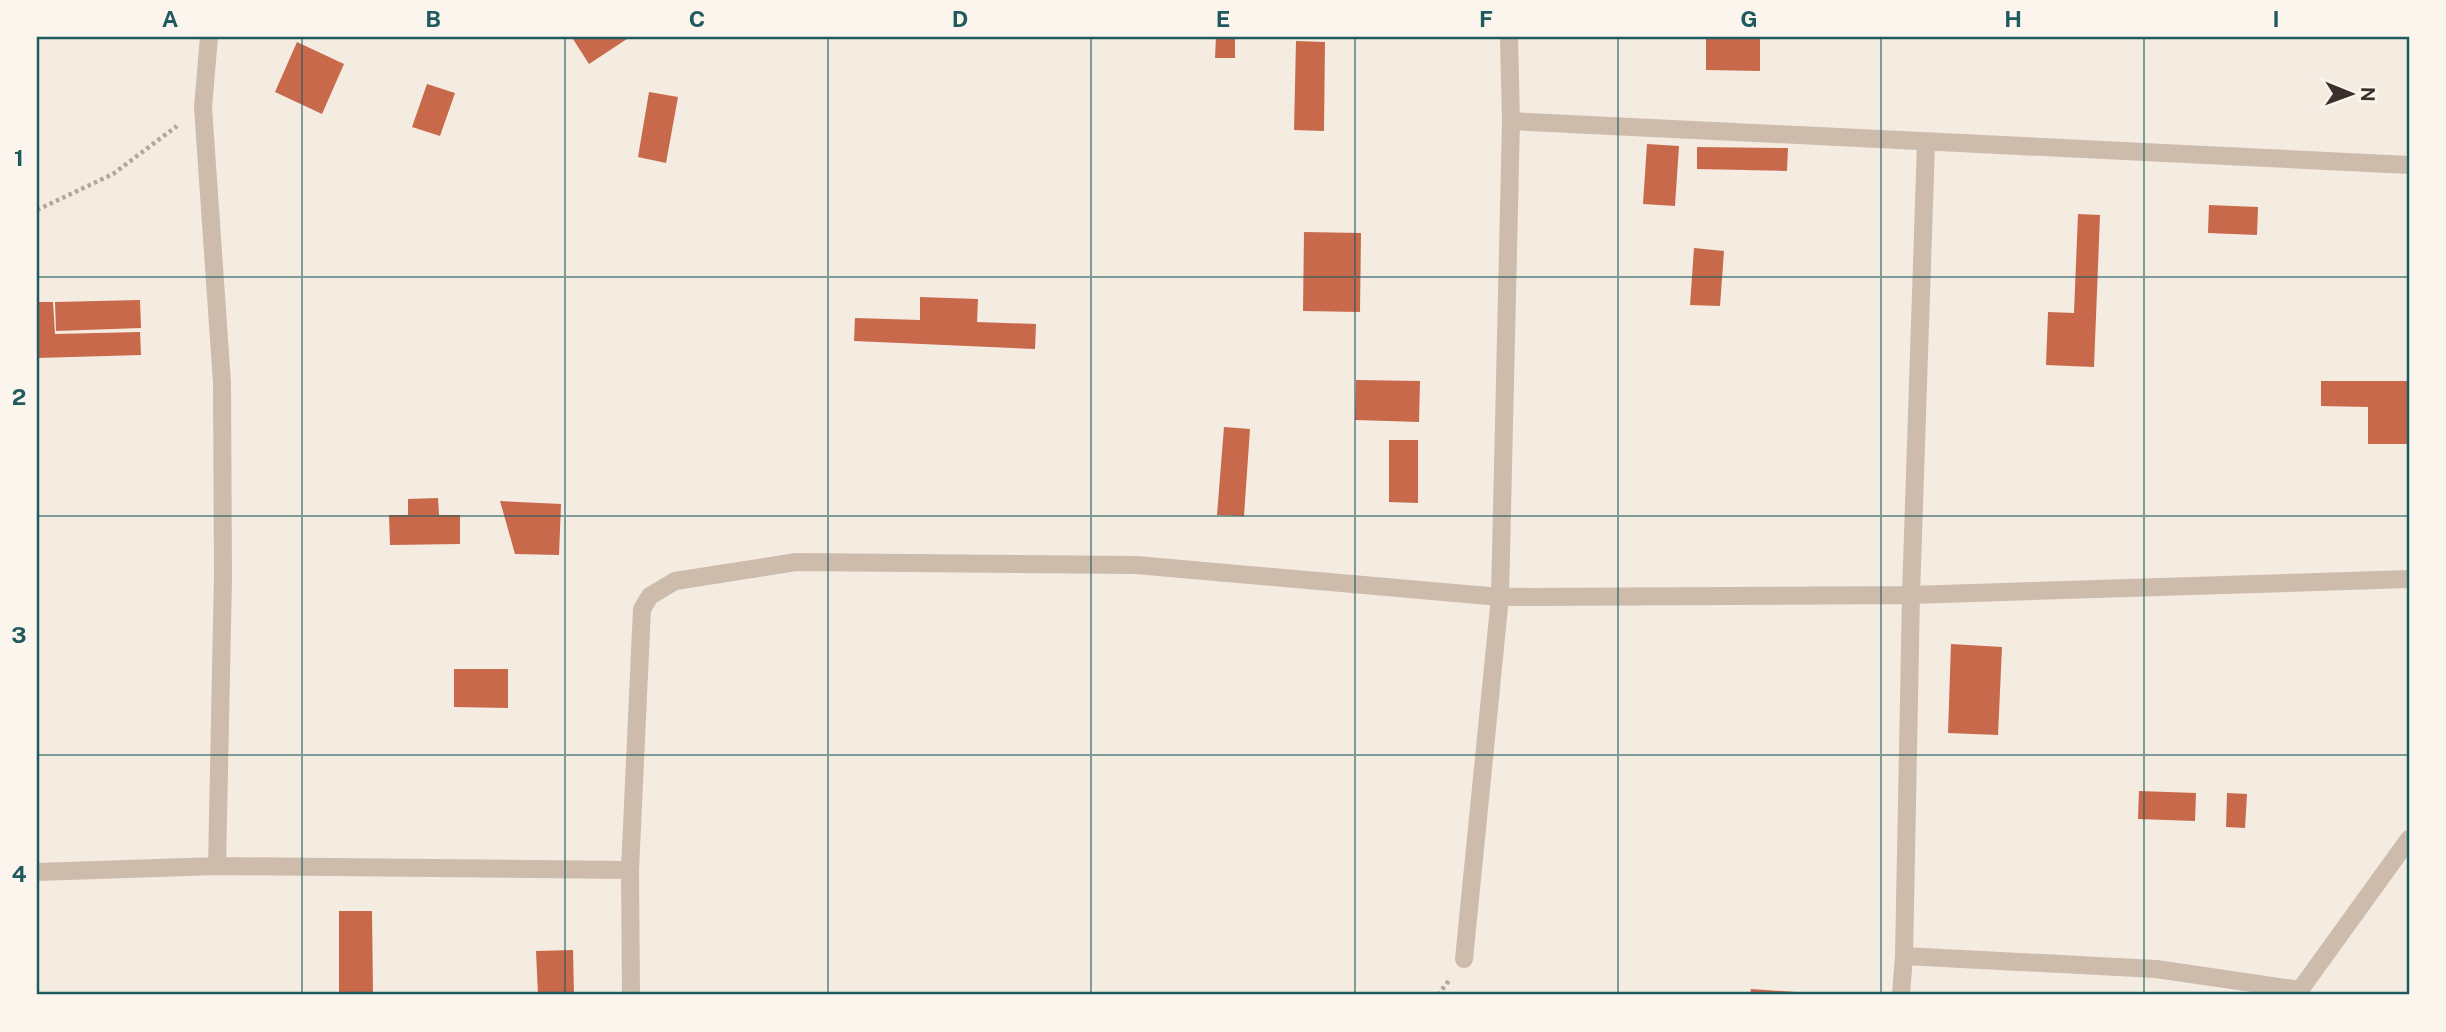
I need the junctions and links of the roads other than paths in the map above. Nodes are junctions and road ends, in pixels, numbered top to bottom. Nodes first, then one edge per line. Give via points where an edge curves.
1 (209, 37) edge
2 (1509, 37) edge
3 (1511, 121) junction
4 (1926, 143) junction
5 (2409, 165) edge
6 (2409, 579) edge
7 (1911, 595) junction
8 (1500, 597) junction
9 (2409, 839) edge
10 (217, 866) junction
11 (630, 870) junction
12 (37, 872) edge
13 (1904, 956) junction
14 (1464, 959) dead end
15 (2300, 992) edge
16 (631, 995) edge
17 (1901, 995) edge

1 - 10 street via 203,107 222,383
2 - 3 street
3 - 4 street
3 - 8 street
4 - 5 street
4 - 7 street
6 - 7 street
7 - 8 street
7 - 13 street
8 - 11 street via 1136,565 796,562 675,581 650,596 642,609
8 - 14 street
9 - 15 street
10 - 11 street
10 - 12 street
11 - 16 street
13 - 15 street via 2156,969
13 - 17 street

